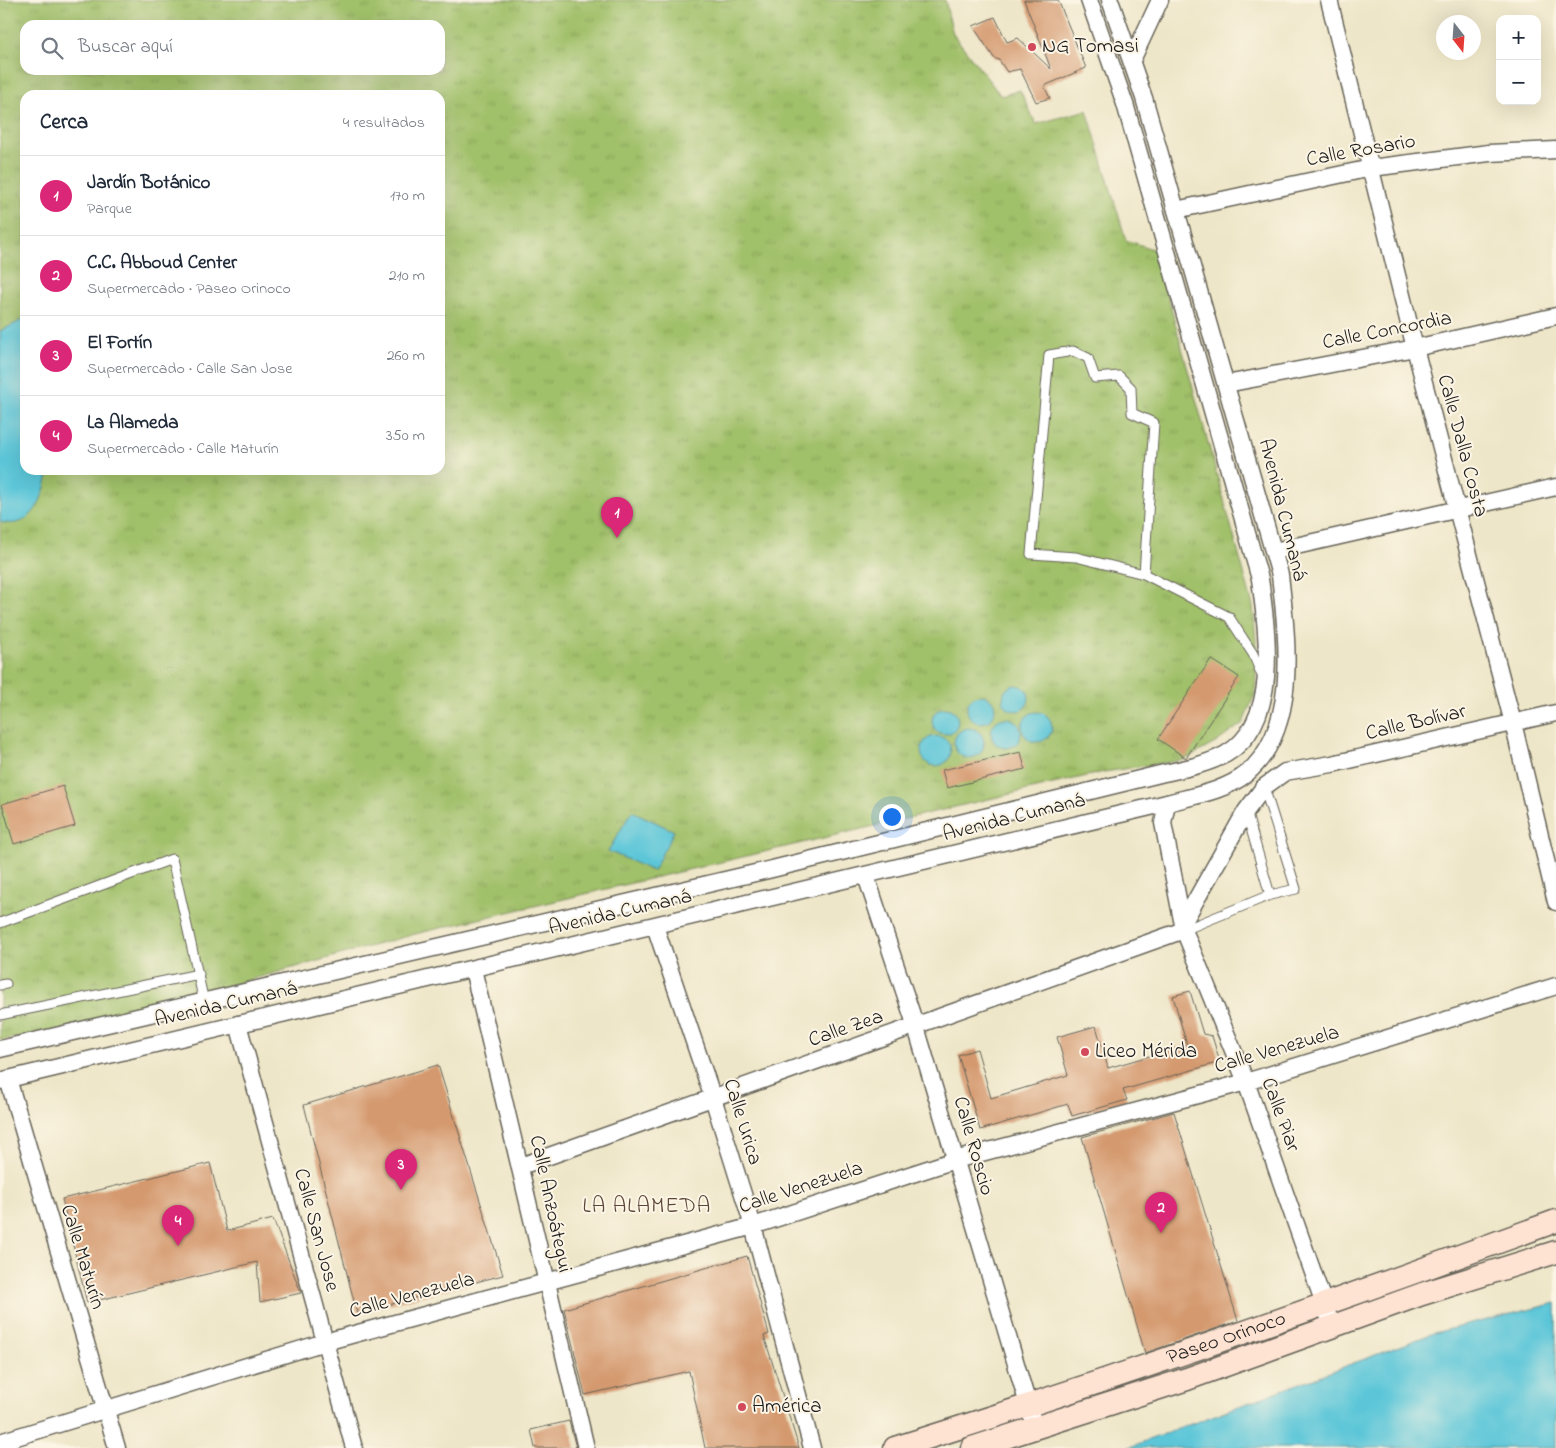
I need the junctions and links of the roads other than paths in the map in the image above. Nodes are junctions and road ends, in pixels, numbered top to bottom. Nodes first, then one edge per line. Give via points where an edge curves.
1 (1088, 0) edge
2 (1110, 0) edge
3 (1160, 0) edge
4 (1329, 0) edge
5 (1132, 60) junction
6 (1556, 150) edge
7 (1371, 168) junction
8 (1176, 210) junction
9 (1556, 316) edge
10 (1415, 348) junction
11 (1226, 384) junction
12 (1556, 487) edge
13 (1457, 509) junction
14 (1274, 550) junction
15 (1144, 574) junction
16 (1265, 683) junction
17 (1556, 712) edge
18 (1513, 723) junction
19 (1264, 787) junction
20 (1167, 803) junction
21 (1246, 810) junction
22 (866, 876) junction
23 (1270, 895) junction
24 (1556, 902) edge
25 (0, 923) edge
26 (655, 926) junction
27 (1184, 926) junction
28 (473, 969) junction
29 (199, 974) junction
30 (1556, 986) edge
31 (204, 1002) junction
32 (0, 1015) edge
33 (238, 1024) junction
34 (916, 1026) junction
35 (0, 1049) edge
36 (4, 1080) edge
37 (1246, 1082) junction
38 (713, 1098) junction
39 (955, 1160) junction
40 (521, 1166) junction
41 (1556, 1221) edge
42 (753, 1226) junction
43 (1556, 1252) edge
44 (545, 1281) junction
45 (1324, 1305) junction
46 (1332, 1327) junction
47 (325, 1342) junction
48 (1029, 1405) junction
49 (107, 1410) junction
50 (1036, 1428) junction
51 (0, 1442) edge
52 (117, 1448) edge
53 (354, 1448) edge
54 (586, 1448) edge
55 (812, 1448) edge
56 (895, 1448) edge
57 (972, 1448) edge

1 - 16 street, Avenida Cumaná via 1125,104 1255,556 1266,627
2 - 5 street, Avenida Cumaná
3 - 5 street
4 - 7 street, Calle Dalla Costa
5 - 8 street, Avenida Cumaná
6 - 7 street, Calle Rosario via 1489,153
7 - 8 street, Calle Rosario
7 - 10 street, Calle Dalla Costa
8 - 11 street, Avenida Cumaná
9 - 10 street, Calle Concordia
10 - 11 street, Calle Concordia
10 - 13 street, Calle Dalla Costa
11 - 14 street, Avenida Cumaná
12 - 13 street
13 - 14 street
13 - 18 street, Calle Dalla Costa
14 - 20 street, Avenida Cumaná via 1283,598 1286,661 1283,703 1274,738 1268,750 1245,774 1221,787
15 - 15 lane via 1076,557 1031,554 1049,355 1073,352 1088,358 1095,378 1118,376 1131,388 1132,413 1154,422
15 - 16 lane via 1229,617 1253,654
16 - 31 street, Avenida Cumaná via 1261,712 1246,735 1227,753 1197,765 768,870
17 - 18 street, Calle Bolívar
18 - 19 street, Calle Bolívar via 1285,772
18 - 24 street, Calle Dalla Costa
19 - 21 street
19 - 23 lane via 1296,889
20 - 22 street, Avenida Cumaná
20 - 27 street, Calle Piar via 1164,823
21 - 23 lane
21 - 27 street
22 - 26 street, Avenida Cumaná
22 - 34 street, Calle Roscio
23 - 27 lane
25 - 29 lane via 172,859
26 - 28 street, Avenida Cumaná
26 - 38 street, Calle Urica
27 - 34 street, Calle Zea
27 - 37 street, Calle Piar
28 - 33 street, Avenida Cumaná
28 - 40 street, Calle Anzoátegui
29 - 31 lane
29 - 32 lane
30 - 37 street, Calle Venezuela
31 - 35 street, Avenida Cumaná
33 - 36 street, Avenida Cumaná
33 - 47 street, Calle San Jose
34 - 38 street, Calle Zea
34 - 39 street, Calle Roscio
36 - 49 street, Calle Maturín
37 - 39 street, Calle Venezuela
37 - 45 street, Calle Piar
38 - 40 street, Calle Zea
38 - 42 street, Calle Urica
39 - 42 street, Calle Venezuela
39 - 48 street, Calle Roscio
40 - 44 street, Calle Anzoátegui
41 - 45 street, Paseo Orinoco
42 - 44 street, Calle Venezuela
42 - 55 street, Calle Urica
43 - 46 street, Paseo Orinoco via 1422,1294
44 - 47 street, Calle Venezuela
44 - 54 street, Calle Anzoátegui
45 - 46 street, Calle Piar
45 - 48 street, Paseo Orinoco
46 - 50 street, Paseo Orinoco
47 - 49 street, Calle Venezuela
47 - 53 street, Calle San Jose
48 - 50 street, Calle Roscio
48 - 56 street, Paseo Orinoco
49 - 51 street, Calle Venezuela
49 - 52 street, Calle Maturín
50 - 57 street, Paseo Orinoco

